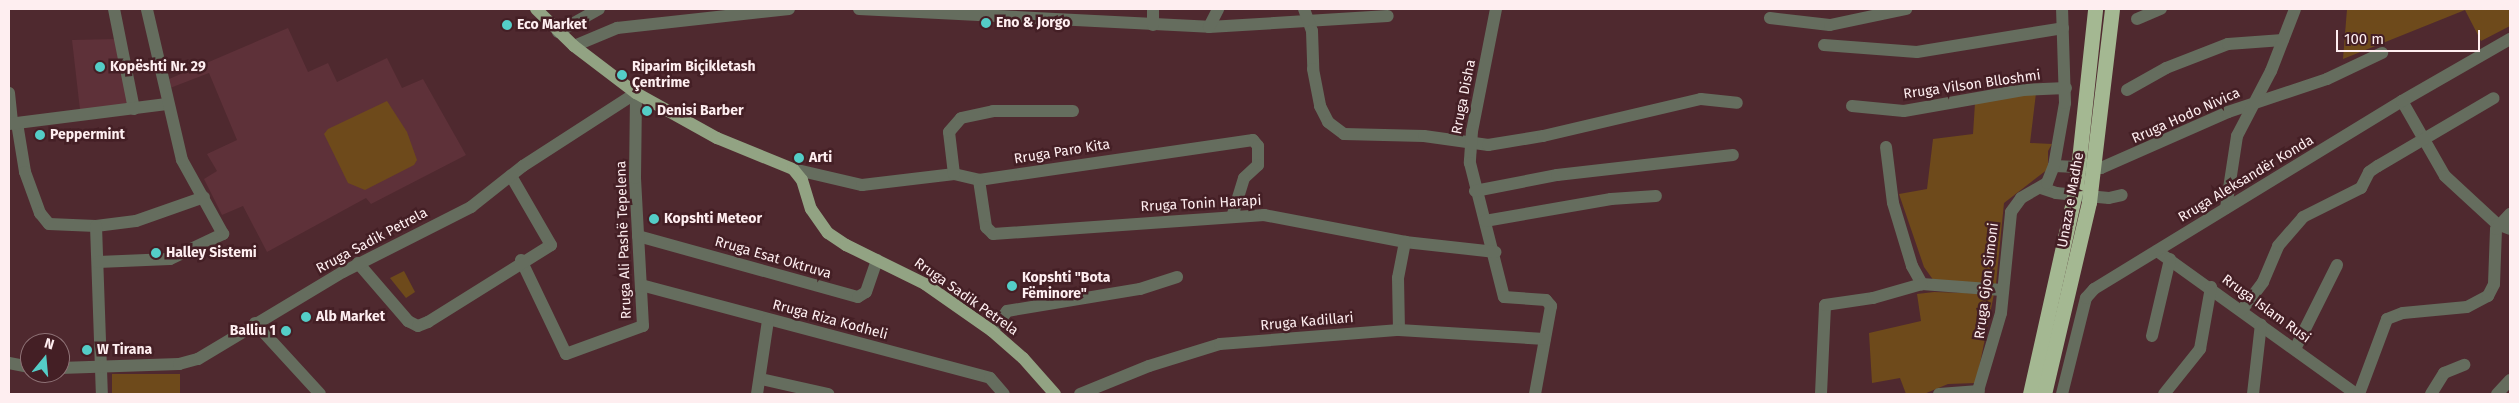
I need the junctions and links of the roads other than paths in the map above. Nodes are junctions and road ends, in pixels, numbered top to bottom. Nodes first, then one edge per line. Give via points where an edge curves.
1 (114, 9) edge
2 (147, 9) edge
3 (536, 9) edge
4 (600, 9) edge
5 (770, 9) edge
6 (789, 9) edge
7 (859, 9) edge
8 (1153, 9) edge
9 (1218, 9) edge
10 (1326, 9) edge
11 (1496, 9) edge
12 (1906, 9) edge
13 (2062, 9) edge
14 (2095, 9) edge
15 (2112, 9) edge
16 (2161, 9) edge
17 (2296, 9) edge
18 (987, 12) edge
19 (1307, 13) edge
20 (1078, 14) edge
21 (1388, 16) dead end
22 (1770, 18) dead end
23 (2137, 19) dead end
24 (1153, 25) junction
25 (1209, 27) junction
26 (2063, 28) junction
27 (558, 32) junction
28 (2510, 39) edge
29 (2283, 40) junction
30 (1824, 45) dead end
31 (574, 46) junction
32 (2382, 53) dead end
33 (2066, 88) junction
34 (2127, 90) dead end
35 (636, 93) junction
36 (9, 94) edge
37 (2494, 98) dead end
38 (2402, 101) junction
39 (1737, 103) dead end
40 (2254, 103) junction
41 (167, 104) junction
42 (1852, 106) dead end
43 (134, 109) junction
44 (1073, 111) dead end
45 (13, 123) edge
46 (2423, 142) junction
47 (1470, 143) junction
48 (1886, 148) dead end
49 (1733, 155) dead end
50 (2054, 166) junction
51 (793, 169) junction
52 (954, 174) junction
53 (511, 176) junction
54 (979, 180) junction
55 (2041, 188) junction
56 (1475, 191) junction
57 (2122, 195) dead end
58 (1656, 196) dead end
59 (204, 197) junction
60 (2226, 208) junction
61 (2510, 214) edge
62 (1233, 215) junction
63 (1485, 221) junction
64 (2497, 224) junction
65 (96, 226) junction
66 (2510, 229) edge
67 (638, 236) junction
68 (1404, 242) junction
69 (2157, 250) junction
70 (1495, 252) junction
71 (2170, 259) junction
72 (521, 260) junction
73 (877, 260) junction
74 (98, 262) junction
75 (358, 264) junction
76 (2337, 265) dead end
77 (1177, 277) dead end
78 (1922, 284) junction
79 (641, 285) junction
80 (2210, 287) junction
81 (2002, 290) junction
82 (2242, 310) junction
83 (768, 320) junction
84 (255, 324) junction
85 (2261, 324) junction
86 (1399, 330) junction
87 (992, 331) junction
88 (2152, 336) dead end
89 (1545, 338) junction
90 (2294, 349) junction
91 (103, 365) junction
92 (2464, 365) dead end
93 (70, 367) edge
94 (761, 379) junction
95 (2510, 380) edge
96 (1978, 392) edge
97 (102, 394) edge
98 (320, 394) edge
99 (757, 394) edge
100 (828, 394) edge
101 (1004, 394) edge
102 (1055, 394) edge
103 (1080, 394) edge
104 (1534, 394) edge
105 (1821, 394) edge
106 (1939, 394) edge
107 (2030, 394) edge
108 (2044, 394) edge
109 (2062, 394) edge
110 (2164, 394) edge
111 (2253, 394) edge
112 (2358, 394) edge
113 (2430, 394) edge
114 (2497, 394) edge

1 - 43 street
2 - 41 street
3 - 27 main road
4 - 27 street
5 - 6 street
5 - 31 street via 617,28
7 - 18 street
8 - 24 street
9 - 25 street
10 - 19 street
11 - 47 street, Rruga Disha
12 - 22 street via 1830,25
13 - 26 street, Rruga Gjon Simoni
14 - 107 highway, Unaza e Madhe via 2083,137 2069,226
15 - 108 highway, Unaza e Madhe via 2087,211
16 - 23 street
17 - 29 street
18 - 20 street
19 - 21 street
19 - 25 street
19 - 47 street via 1314,83 1322,110 1333,128 1344,134 1424,136
20 - 24 street
24 - 25 street
26 - 30 street via 1916,52
26 - 33 street, Rruga Gjon Simoni
27 - 31 main road
28 - 38 street, Rruga Aleksandër Konda
29 - 34 street via 2220,46
29 - 40 street
31 - 35 main road
32 - 40 street, Rruga Hodo Nivica via 2327,79
33 - 42 street, Rruga Vilson Blloshmi via 2009,92 1904,111
33 - 50 street, Rruga Gjon Simoni
35 - 51 main road via 722,140
35 - 53 street, Rruga Sadik Petrela
35 - 67 street, Rruga Ali Pashë Tepelena
36 - 45 street
37 - 46 street
38 - 46 street
38 - 60 street, Rruga Aleksandër Konda
39 - 47 street via 1700,99 1543,136 1488,145
40 - 50 street, Rruga Hodo Nivica via 2101,168
40 - 60 street via 2237,136
41 - 43 street
41 - 59 street via 182,160
43 - 45 street
44 - 52 street via 993,111 961,118 949,132
45 - 65 street via 25,172 42,218 54,224
46 - 64 street via 2454,186
46 - 82 street via 2369,172 2361,188 2303,217 2278,246 2263,282
47 - 56 street, Rruga Disha
48 - 78 street via 1893,203 1912,266
49 - 56 street via 1557,175
50 - 55 street, Rruga Gjon Simoni
51 - 52 street, Rruga Paro Kita via 862,185
51 - 73 main road, Rruga Sadik Petrela via 802,180 821,225 846,245
52 - 54 street, Rruga Paro Kita
53 - 72 street via 551,245
53 - 75 street, Rruga Sadik Petrela via 471,207
54 - 62 street, Rruga Tonin Harapi via 986,228 994,234
54 - 62 street, Rruga Paro Kita via 1253,140 1258,146 1258,165 1244,178
55 - 57 street via 2074,195
55 - 81 street, Rruga Gjon Simoni via 2021,198 2011,212
56 - 63 street, Rruga Disha
58 - 63 street via 1611,199
59 - 65 street via 146,219
59 - 74 street via 223,234 178,257
60 - 69 street, Rruga Aleksandër Konda
61 - 64 street
62 - 68 street, Rruga Tonin Harapi via 1278,216
63 - 70 street, Rruga Disha
64 - 66 street
64 - 112 street via 2494,284 2488,296 2467,306 2404,313 2386,319
65 - 74 street
67 - 73 street, Rruga Esat Oktruva via 858,297 866,292
67 - 79 street, Rruga Ali Pashë Tepelena
68 - 70 street, Rruga Tonin Harapi
68 - 86 street via 1398,278
69 - 71 street, Rruga Islam Rusi
69 - 109 street, Rruga Aleksandër Konda via 2086,298
70 - 89 street, Rruga Disha via 1506,299 1543,299 1550,304
71 - 80 street, Rruga Islam Rusi
71 - 88 street
72 - 75 street via 418,326 408,321
72 - 79 street, Rruga Ali Pashë Tepelena via 566,354 643,326
73 - 87 main road, Rruga Sadik Petrela via 925,284
74 - 91 street
75 - 84 street, Rruga Sadik Petrela
76 - 90 street
77 - 87 street via 1140,289 1007,311
78 - 81 street
78 - 105 street via 1873,298 1825,305
79 - 83 street, Rruga Riza Kodheli
80 - 82 street, Rruga Islam Rusi
80 - 110 street via 2200,349
81 - 96 street, Rruga Gjon Simoni via 1994,346
82 - 85 street, Rruga Islam Rusi
83 - 94 street
83 - 101 street, Rruga Riza Kodheli via 990,378
84 - 91 street, Rruga Sadik Petrela via 191,362
84 - 98 street
85 - 90 street, Rruga Islam Rusi
85 - 111 street
86 - 89 street, Rruga Kadillari
86 - 103 street, Rruga Kadillari via 1206,346
87 - 102 main road, Rruga Sadik Petrela via 1024,358
89 - 104 street
90 - 112 street, Rruga Islam Rusi
91 - 93 street, Rruga Sadik Petrela
91 - 97 street
92 - 113 street via 2444,373
94 - 99 street
94 - 100 street
95 - 114 street
96 - 106 street

